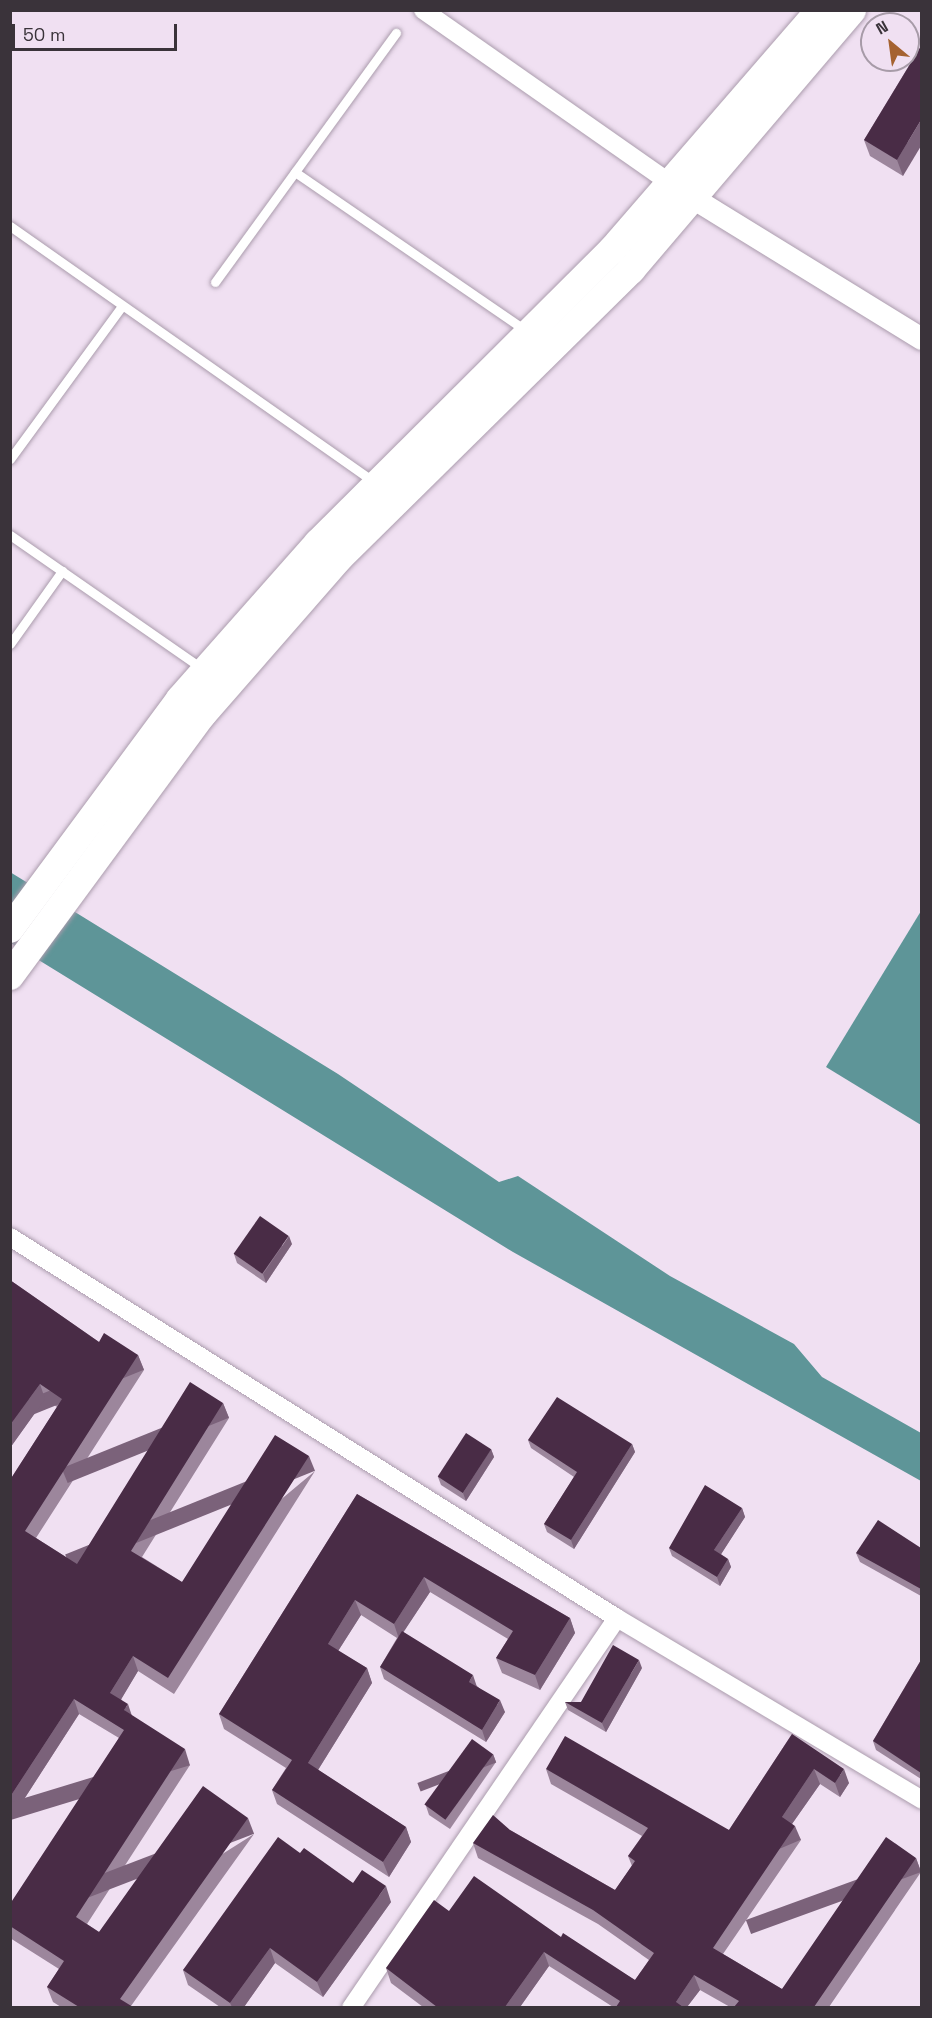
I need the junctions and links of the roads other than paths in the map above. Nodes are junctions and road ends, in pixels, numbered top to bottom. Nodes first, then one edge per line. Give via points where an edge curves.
1 (423, 10) edge
2 (820, 10) edge
3 (852, 10) edge
4 (396, 33) dead end
5 (295, 171) junction
6 (670, 183) junction
7 (693, 201) junction
8 (10, 226) edge
9 (215, 282) dead end
10 (122, 306) junction
11 (529, 332) junction
12 (921, 339) edge
13 (10, 459) edge
14 (377, 484) junction
15 (10, 535) edge
16 (62, 571) junction
17 (10, 645) edge
18 (215, 680) junction
19 (69, 871) junction
20 (10, 928) edge
21 (13, 972) edge
22 (10, 1237) edge
23 (617, 1618) junction
24 (921, 1800) edge
25 (351, 2007) edge

1 - 6 street
2 - 6 main road
3 - 7 main road
4 - 5 lane
5 - 9 lane
5 - 11 lane
6 - 7 street
6 - 11 main road
7 - 12 street
7 - 18 main road via 631,270
8 - 10 lane
10 - 13 lane
10 - 14 lane
11 - 14 main road
14 - 18 main road
15 - 16 lane
16 - 17 lane
16 - 18 lane
18 - 19 main road
19 - 20 main road
19 - 21 main road
22 - 23 street
23 - 24 street
23 - 25 street

